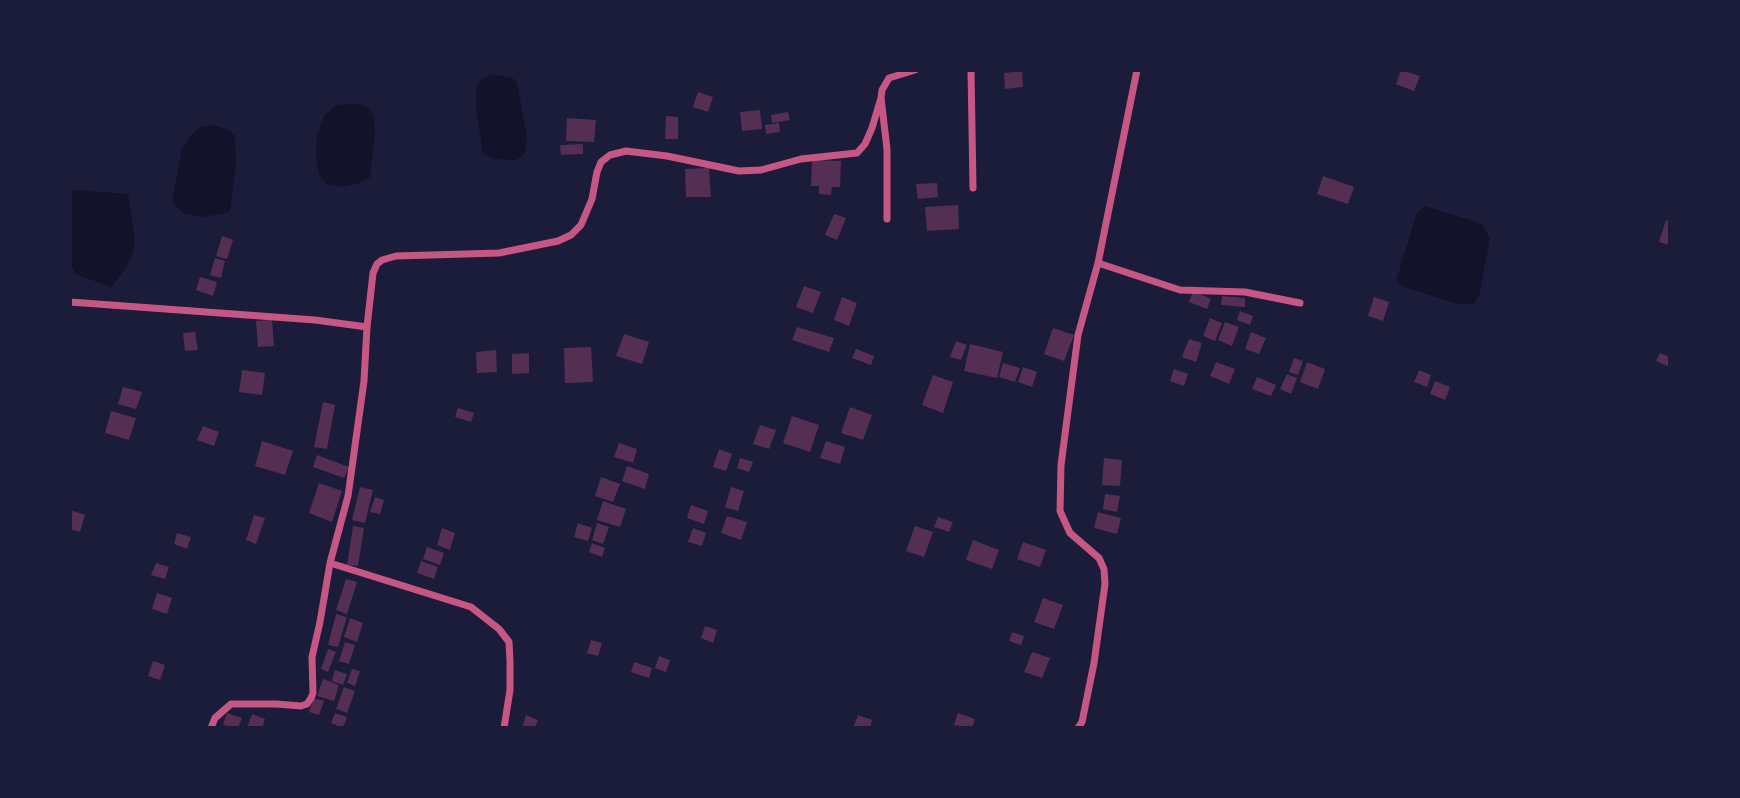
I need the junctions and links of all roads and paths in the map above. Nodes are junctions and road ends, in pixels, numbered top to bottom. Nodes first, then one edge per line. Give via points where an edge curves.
1 (915, 70) edge
2 (971, 70) edge
3 (1137, 70) edge
4 (881, 97) junction
5 (973, 188) dead end
6 (887, 219) dead end
7 (1098, 263) junction
8 (70, 302) edge
9 (1300, 303) dead end
10 (367, 327) junction
11 (330, 563) junction
12 (211, 728) edge
13 (504, 728) edge
14 (1078, 728) edge

1 - 4 street via 889,78
2 - 5 street
3 - 7 street
4 - 6 street
4 - 10 street via 865,144 856,153 801,159 761,170 626,151 610,155 601,162 581,226 558,241 499,253 382,260 373,273
7 - 9 street via 1180,290 1245,292
7 - 14 street via 1078,335 1061,465 1060,511 1070,533 1099,558 1105,584 1094,663
8 - 10 street
10 - 11 street via 350,484
11 - 12 street via 312,657 313,692 307,704 231,704
11 - 13 street via 471,607 499,629 509,642 510,661

